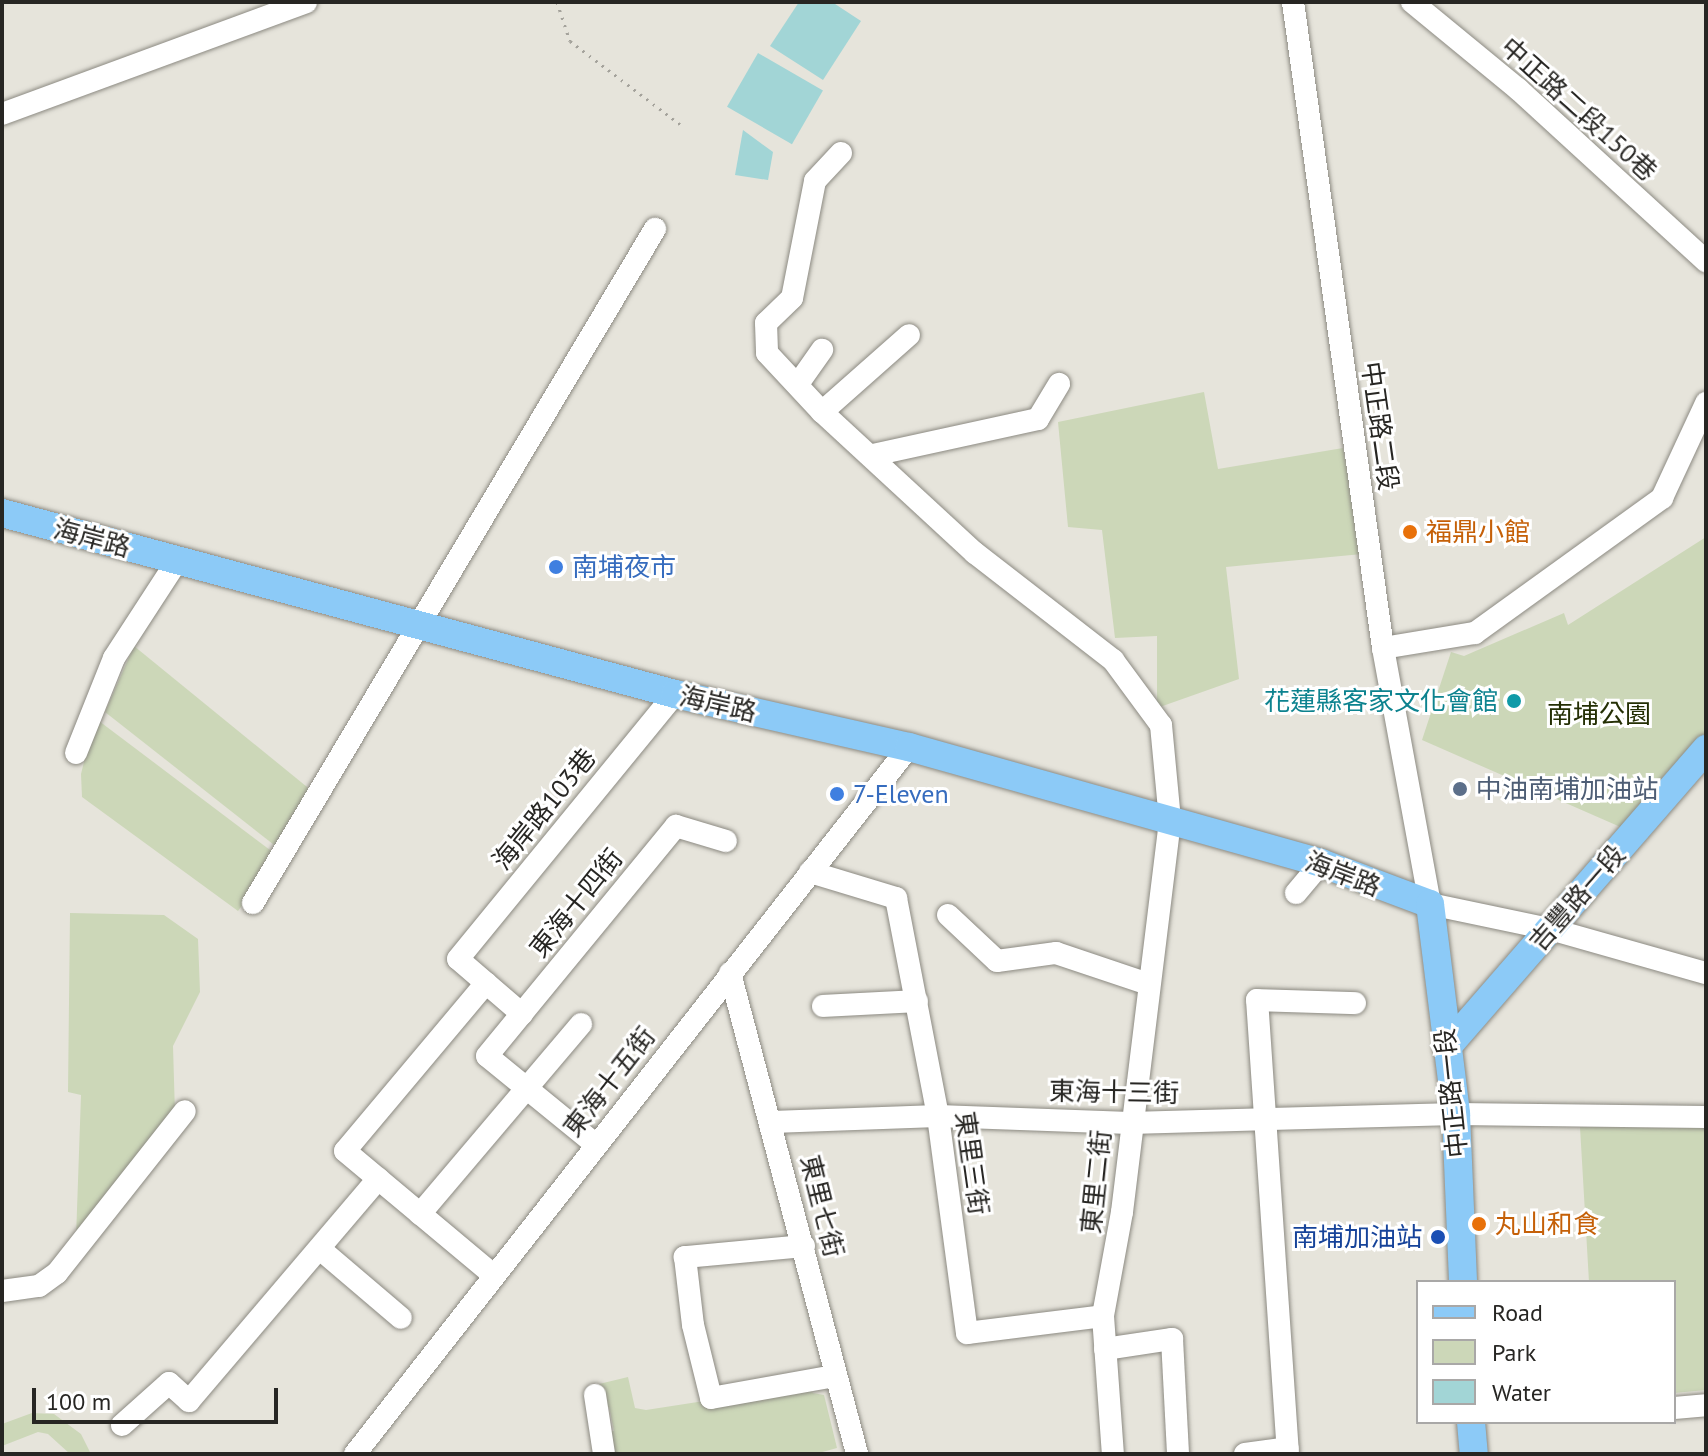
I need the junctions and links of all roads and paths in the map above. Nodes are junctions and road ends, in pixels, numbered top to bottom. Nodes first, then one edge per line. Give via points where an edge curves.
1 (306, 2) edge
2 (557, 2) edge
3 (1293, 2) edge
4 (1412, 2) edge
5 (251, 12) edge
6 (2, 114) edge
7 (681, 125) dead end
8 (841, 153) dead end
9 (655, 229) dead end
10 (1706, 261) edge
11 (909, 335) dead end
12 (822, 350) dead end
13 (798, 384) junction
14 (1059, 384) dead end
15 (1706, 403) edge
16 (822, 412) junction
17 (873, 455) junction
18 (2, 513) edge
19 (177, 561) junction
20 (420, 626) junction
21 (1383, 648) junction
22 (675, 694) junction
23 (909, 747) junction
24 (1706, 749) edge
25 (76, 753) dead end
26 (1170, 821) junction
27 (726, 841) dead end
28 (1321, 863) junction
29 (810, 872) junction
30 (1296, 893) dead end
31 (253, 903) dead end
32 (1430, 904) junction
33 (948, 915) dead end
34 (1550, 929) junction
35 (730, 973) junction
36 (1706, 973) edge
37 (486, 983) junction
38 (1148, 984) junction
39 (917, 1001) junction
40 (1355, 1003) dead end
41 (823, 1006) dead end
42 (522, 1014) junction
43 (581, 1024) dead end
44 (1447, 1047) junction
45 (527, 1088) junction
46 (185, 1111) dead end
47 (1456, 1114) junction
48 (938, 1116) junction
49 (1706, 1117) edge
50 (1264, 1120) junction
51 (772, 1122) junction
52 (1130, 1123) junction
53 (595, 1144) junction
54 (378, 1179) junction
55 (420, 1214) junction
56 (804, 1246) junction
57 (320, 1249) junction
58 (492, 1274) junction
59 (1463, 1280) edge
60 (2, 1291) edge
61 (1103, 1316) junction
62 (401, 1318) dead end
63 (1105, 1349) junction
64 (835, 1376) junction
65 (595, 1395) dead end
66 (1706, 1405) edge
67 (1676, 1408) edge
68 (1471, 1424) edge
69 (122, 1425) dead end
70 (375, 1444) edge
71 (1288, 1451) edge
72 (355, 1454) edge
73 (604, 1454) edge
74 (857, 1454) edge
75 (1113, 1454) edge
76 (1178, 1454) edge
77 (1245, 1454) edge
78 (1474, 1454) edge

1 - 5 street
2 - 7 path via 570,41
3 - 21 street, 中正路二段
4 - 10 street, 中正路二段150巷 via 1518,89
5 - 6 street
8 - 13 street, 東里二街 via 815,181 792,298 766,323 767,353
9 - 20 street
11 - 16 street
12 - 13 street
13 - 16 street, 東里二街
14 - 17 street via 1038,419
15 - 21 street via 1662,498 1475,633
16 - 17 street, 東里二街
17 - 26 street, 東里二街 via 975,553 1113,660 1161,725
18 - 19 main road, 海岸路
19 - 20 main road, 海岸路
19 - 25 street via 114,658
20 - 22 main road, 海岸路
20 - 31 street
21 - 32 street, 中正路二段
22 - 23 main road, 海岸路
22 - 37 street, 海岸路103巷 via 458,959
23 - 26 main road, 海岸路
23 - 29 street, 東海十五街
24 - 34 main road, 吉豐路一段
26 - 28 main road, 海岸路
26 - 38 street, 東里二街
27 - 42 street, 東海十四街 via 676,826
28 - 30 street
28 - 32 main road, 海岸路
29 - 35 street, 東海十五街
29 - 39 street via 896,898
32 - 34 street
32 - 44 main road, 中正路一段
33 - 38 street via 997,961 1056,953
34 - 36 street
34 - 44 main road, 吉豐路一段
35 - 51 street, 東里七街
35 - 53 street, 東海十五街
37 - 42 street
37 - 54 street via 345,1151
38 - 52 street, 東里二街
39 - 41 street
39 - 48 street, 東里三街
40 - 50 street via 1257,1000
42 - 45 street, 東海十四街 via 487,1056
43 - 45 street
44 - 47 main road, 中正路一段
45 - 53 street
45 - 55 street
46 - 60 street via 57,1273 39,1286
47 - 49 street, 東海十三街
47 - 50 street, 東海十三街
47 - 59 main road, 中正路一段
48 - 51 street, 東海十三街
48 - 52 street, 東海十三街
48 - 61 street, 東里三街 via 967,1333
50 - 52 street, 東海十三街
50 - 71 street
51 - 56 street, 東里七街
52 - 61 street, 東里二街 via 1122,1212
53 - 58 street, 東海十五街
54 - 55 street
54 - 57 street
55 - 58 street
56 - 64 street, 東里七街
56 - 64 street via 685,1257 693,1325 711,1398
57 - 62 street
57 - 69 street via 189,1401 169,1383
58 - 70 street, 東海十五街
61 - 63 street, 東里二街
63 - 75 street, 東里二街
63 - 76 street via 1172,1339
64 - 74 street, 東里七街
65 - 73 street
66 - 67 street
68 - 78 main road
70 - 72 street, 東海十五街
71 - 77 street

